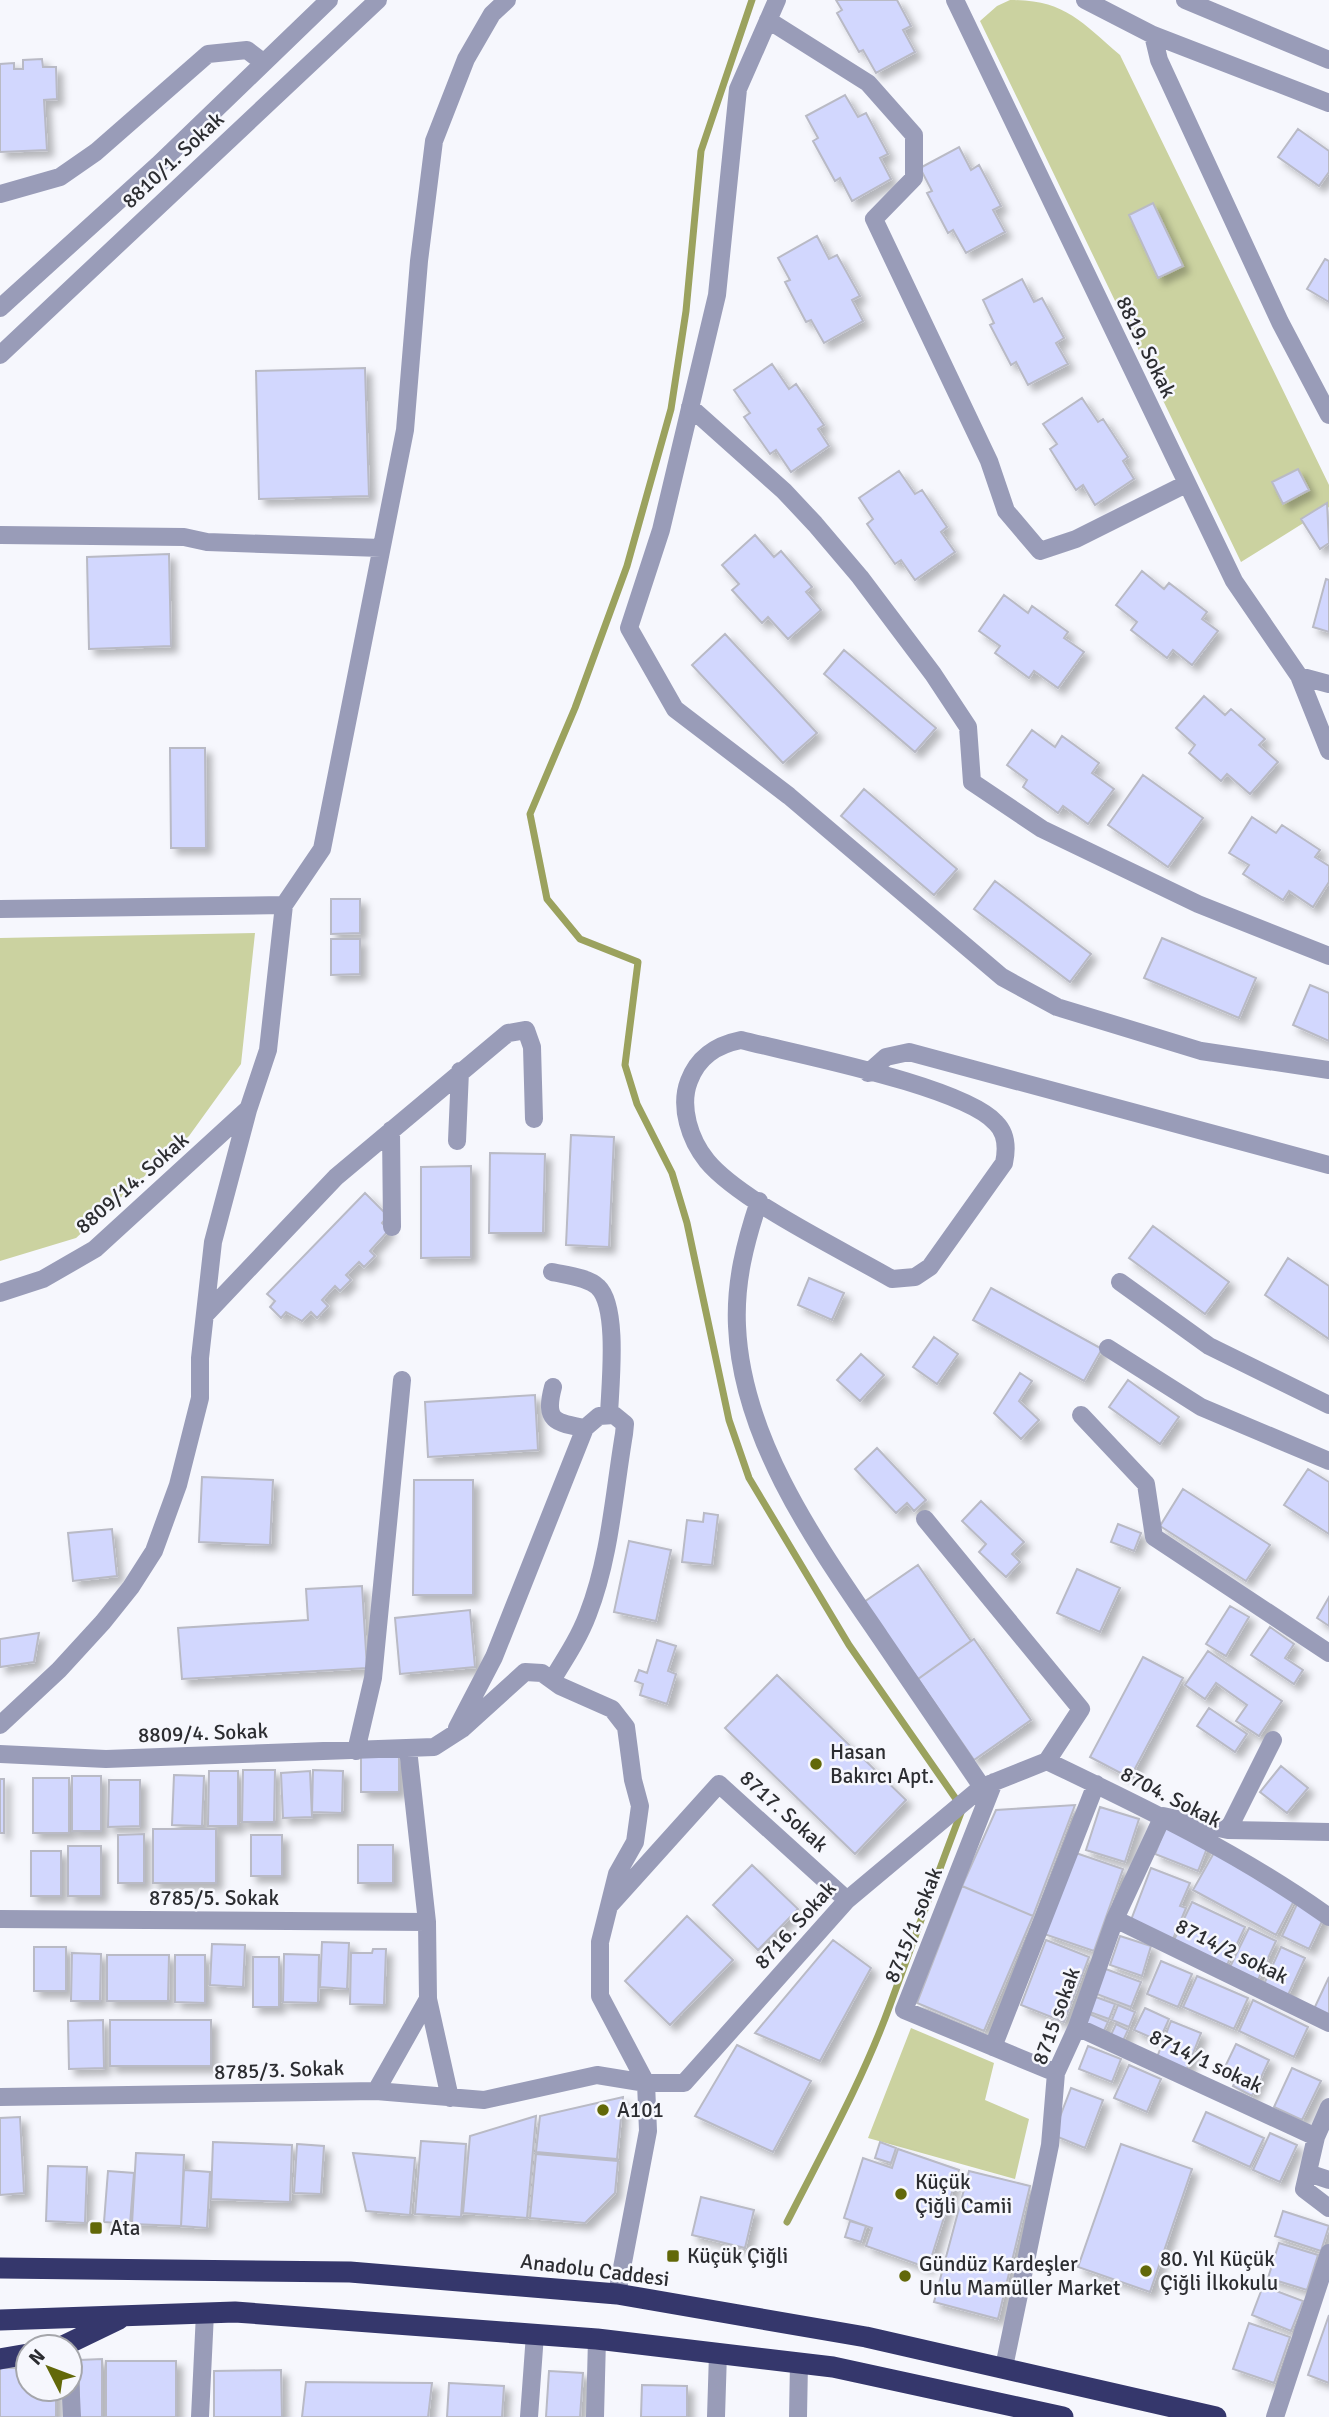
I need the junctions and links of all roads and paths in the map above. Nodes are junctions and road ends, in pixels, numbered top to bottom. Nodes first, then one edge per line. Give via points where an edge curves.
1 (329, 0) edge
2 (378, 0) edge
3 (507, 0) edge
4 (777, 0) edge
5 (955, 0) edge
6 (1085, 0) edge
7 (1185, 0) edge
8 (1215, 6) edge
9 (768, 20) junction
10 (1153, 35) junction
11 (1329, 60) edge
12 (264, 63) junction
13 (1329, 103) edge
14 (0, 194) edge
15 (0, 308) edge
16 (0, 355) edge
17 (690, 408) junction
18 (1329, 415) edge
19 (1186, 484) junction
20 (0, 535) edge
21 (381, 548) junction
22 (1299, 676) junction
23 (1329, 684) edge
24 (1329, 751) edge
25 (284, 905) junction
26 (0, 909) edge
27 (1329, 956) edge
28 (1329, 1070) edge
29 (460, 1071) junction
30 (868, 1073) junction
31 (248, 1110) junction
32 (534, 1119) dead end
33 (391, 1130) junction
34 (457, 1141) dead end
35 (1329, 1165) edge
36 (759, 1201) junction
37 (392, 1227) dead end
38 (552, 1272) dead end
39 (1120, 1282) dead end
40 (0, 1293) edge
41 (205, 1315) junction
42 (1108, 1348) dead end
43 (402, 1380) dead end
44 (553, 1387) dead end
45 (1329, 1405) edge
46 (609, 1415) junction
47 (1081, 1415) dead end
48 (585, 1428) junction
49 (1329, 1461) edge
50 (925, 1520) dead end
51 (1329, 1653) edge
52 (552, 1680) junction
53 (0, 1725) edge
54 (454, 1735) junction
55 (1273, 1740) dead end
56 (408, 1749) junction
57 (356, 1751) junction
58 (0, 1754) edge
59 (1047, 1761) junction
60 (988, 1784) junction
61 (1096, 1784) junction
62 (1163, 1816) junction
63 (1227, 1830) junction
64 (1329, 1832) edge
65 (847, 1900) junction
66 (608, 1907) junction
67 (1329, 1917) edge
68 (0, 1919) edge
69 (1115, 1919) junction
70 (428, 1922) junction
71 (428, 1999) junction
72 (1329, 2023) edge
73 (1077, 2027) junction
74 (993, 2047) junction
75 (1056, 2073) junction
76 (646, 2083) junction
77 (376, 2091) junction
78 (0, 2097) edge
79 (450, 2098) junction
80 (1329, 2107) edge
81 (1316, 2137) junction
82 (1308, 2173) junction
83 (1329, 2180) edge
84 (1329, 2208) edge
85 (1329, 2253) edge
86 (0, 2268) edge
87 (617, 2294) junction
88 (205, 2313) junction
89 (126, 2316) junction
90 (0, 2319) edge
91 (535, 2334) junction
92 (84, 2337) edge
93 (597, 2339) junction
94 (718, 2353) junction
95 (799, 2363) junction
96 (1004, 2367) junction
97 (1017, 2412) edge
98 (200, 2417) edge
99 (529, 2417) edge
100 (596, 2417) edge
101 (716, 2417) edge
102 (798, 2417) edge
103 (1063, 2417) edge
104 (1216, 2417) edge
105 (1275, 2417) edge

1 - 12 street, 8810/1. Sokak
2 - 16 street, 8810/1. Sokak
3 - 21 street via 492,14 466,59 434,141 405,430
4 - 9 street
5 - 19 street, 8819. Sokak
6 - 10 street
7 - 8 street
8 - 11 street
9 - 17 street via 738,89 717,295
9 - 19 street via 868,83 914,135 914,178 874,219 989,461 1006,511 1040,551 1076,540
10 - 13 street
10 - 18 street via 1159,60 1280,322
12 - 14 street via 247,50 208,54 96,152 60,177
12 - 15 street, 8810/1. Sokak
17 - 27 street via 784,491 860,577 968,727 972,782 1042,829 1198,904
17 - 28 street via 661,530 629,628 675,709 789,796 1013,983 1057,1007 1201,1051
19 - 22 street, 8819. Sokak via 1234,581
20 - 21 street via 184,537 207,542
21 - 25 street via 322,849
22 - 23 street
22 - 24 street, 8819. Sokak
25 - 26 street
25 - 31 street via 268,1050
29 - 32 street via 508,1033 526,1030 532,1046
29 - 33 street
29 - 34 street
30 - 35 street via 886,1057 909,1052
30 - 36 street via 740,1040 718,1047 700,1061 685,1098 693,1137 716,1171
30 - 36 street via 954,1098 988,1115 1004,1135 1004,1163 936,1261 915,1276 892,1279
31 - 40 street, 8809/14. Sokak via 95,1248 43,1279
31 - 41 street via 213,1242
33 - 37 street
33 - 41 street via 336,1177
36 - 60 street via 745,1244 737,1300 740,1357 755,1415 812,1533
38 - 46 street via 592,1283 603,1293 611,1356
39 - 45 street via 1209,1346
41 - 53 street via 200,1398 178,1485 154,1551 103,1622
42 - 49 street via 1201,1407
43 - 57 street via 373,1678
44 - 48 street via 548,1405 551,1415 562,1424
46 - 48 street via 599,1416
46 - 52 street via 622,1419 624,1434 601,1563 589,1612
47 - 51 street via 1146,1484 1154,1537
48 - 54 street via 494,1657
50 - 59 street via 1081,1709
52 - 54 street, 8809/4. Sokak via 542,1672 525,1672
52 - 66 street via 612,1709 626,1727 640,1806 635,1842 617,1874
54 - 56 street, 8809/4. Sokak via 434,1747
55 - 63 street
56 - 57 street, 8809/4. Sokak
56 - 70 street
57 - 58 street, 8809/4. Sokak via 106,1759
59 - 60 street
59 - 61 street, 8704. Sokak
60 - 65 street, 8716. Sokak
60 - 74 street, 8715/1 sokak via 904,2010
61 - 62 street, 8704. Sokak
61 - 74 street
62 - 63 street
62 - 67 street, 8704. Sokak via 1245,1861
62 - 69 street, 8715 sokak
63 - 64 street
65 - 66 street, 8717. Sokak via 719,1784
65 - 76 street, 8716. Sokak via 684,2083
66 - 76 street via 600,1942 600,1996
68 - 70 street, 8785/5. Sokak
69 - 72 street, 8714/2 sokak
69 - 73 street, 8715 sokak
70 - 71 street
71 - 77 street
71 - 79 street
73 - 75 street, 8715 sokak
73 - 81 street, 8714/1 sokak
74 - 75 street, 8715/1 sokak
75 - 96 street, 8715 sokak via 1050,2146
76 - 79 street, 8716. Sokak via 597,2075 484,2099
76 - 87 street via 648,2131
77 - 78 street, 8785/3. Sokak
77 - 79 street, 8785/3. Sokak
80 - 81 street
81 - 82 street
82 - 83 street
82 - 84 street via 1304,2189
85 - 105 street
86 - 87 highway, Anadolu Caddesi via 350,2272
87 - 96 highway, Anadolu Caddesi via 866,2337
88 - 89 highway
88 - 91 highway
88 - 98 street
89 - 90 highway
89 - 92 highway
91 - 93 highway
91 - 99 street
93 - 94 highway
93 - 100 street
94 - 95 highway
94 - 101 street
95 - 97 highway via 833,2367
95 - 102 street
96 - 104 highway, Anadolu Caddesi
97 - 103 highway

